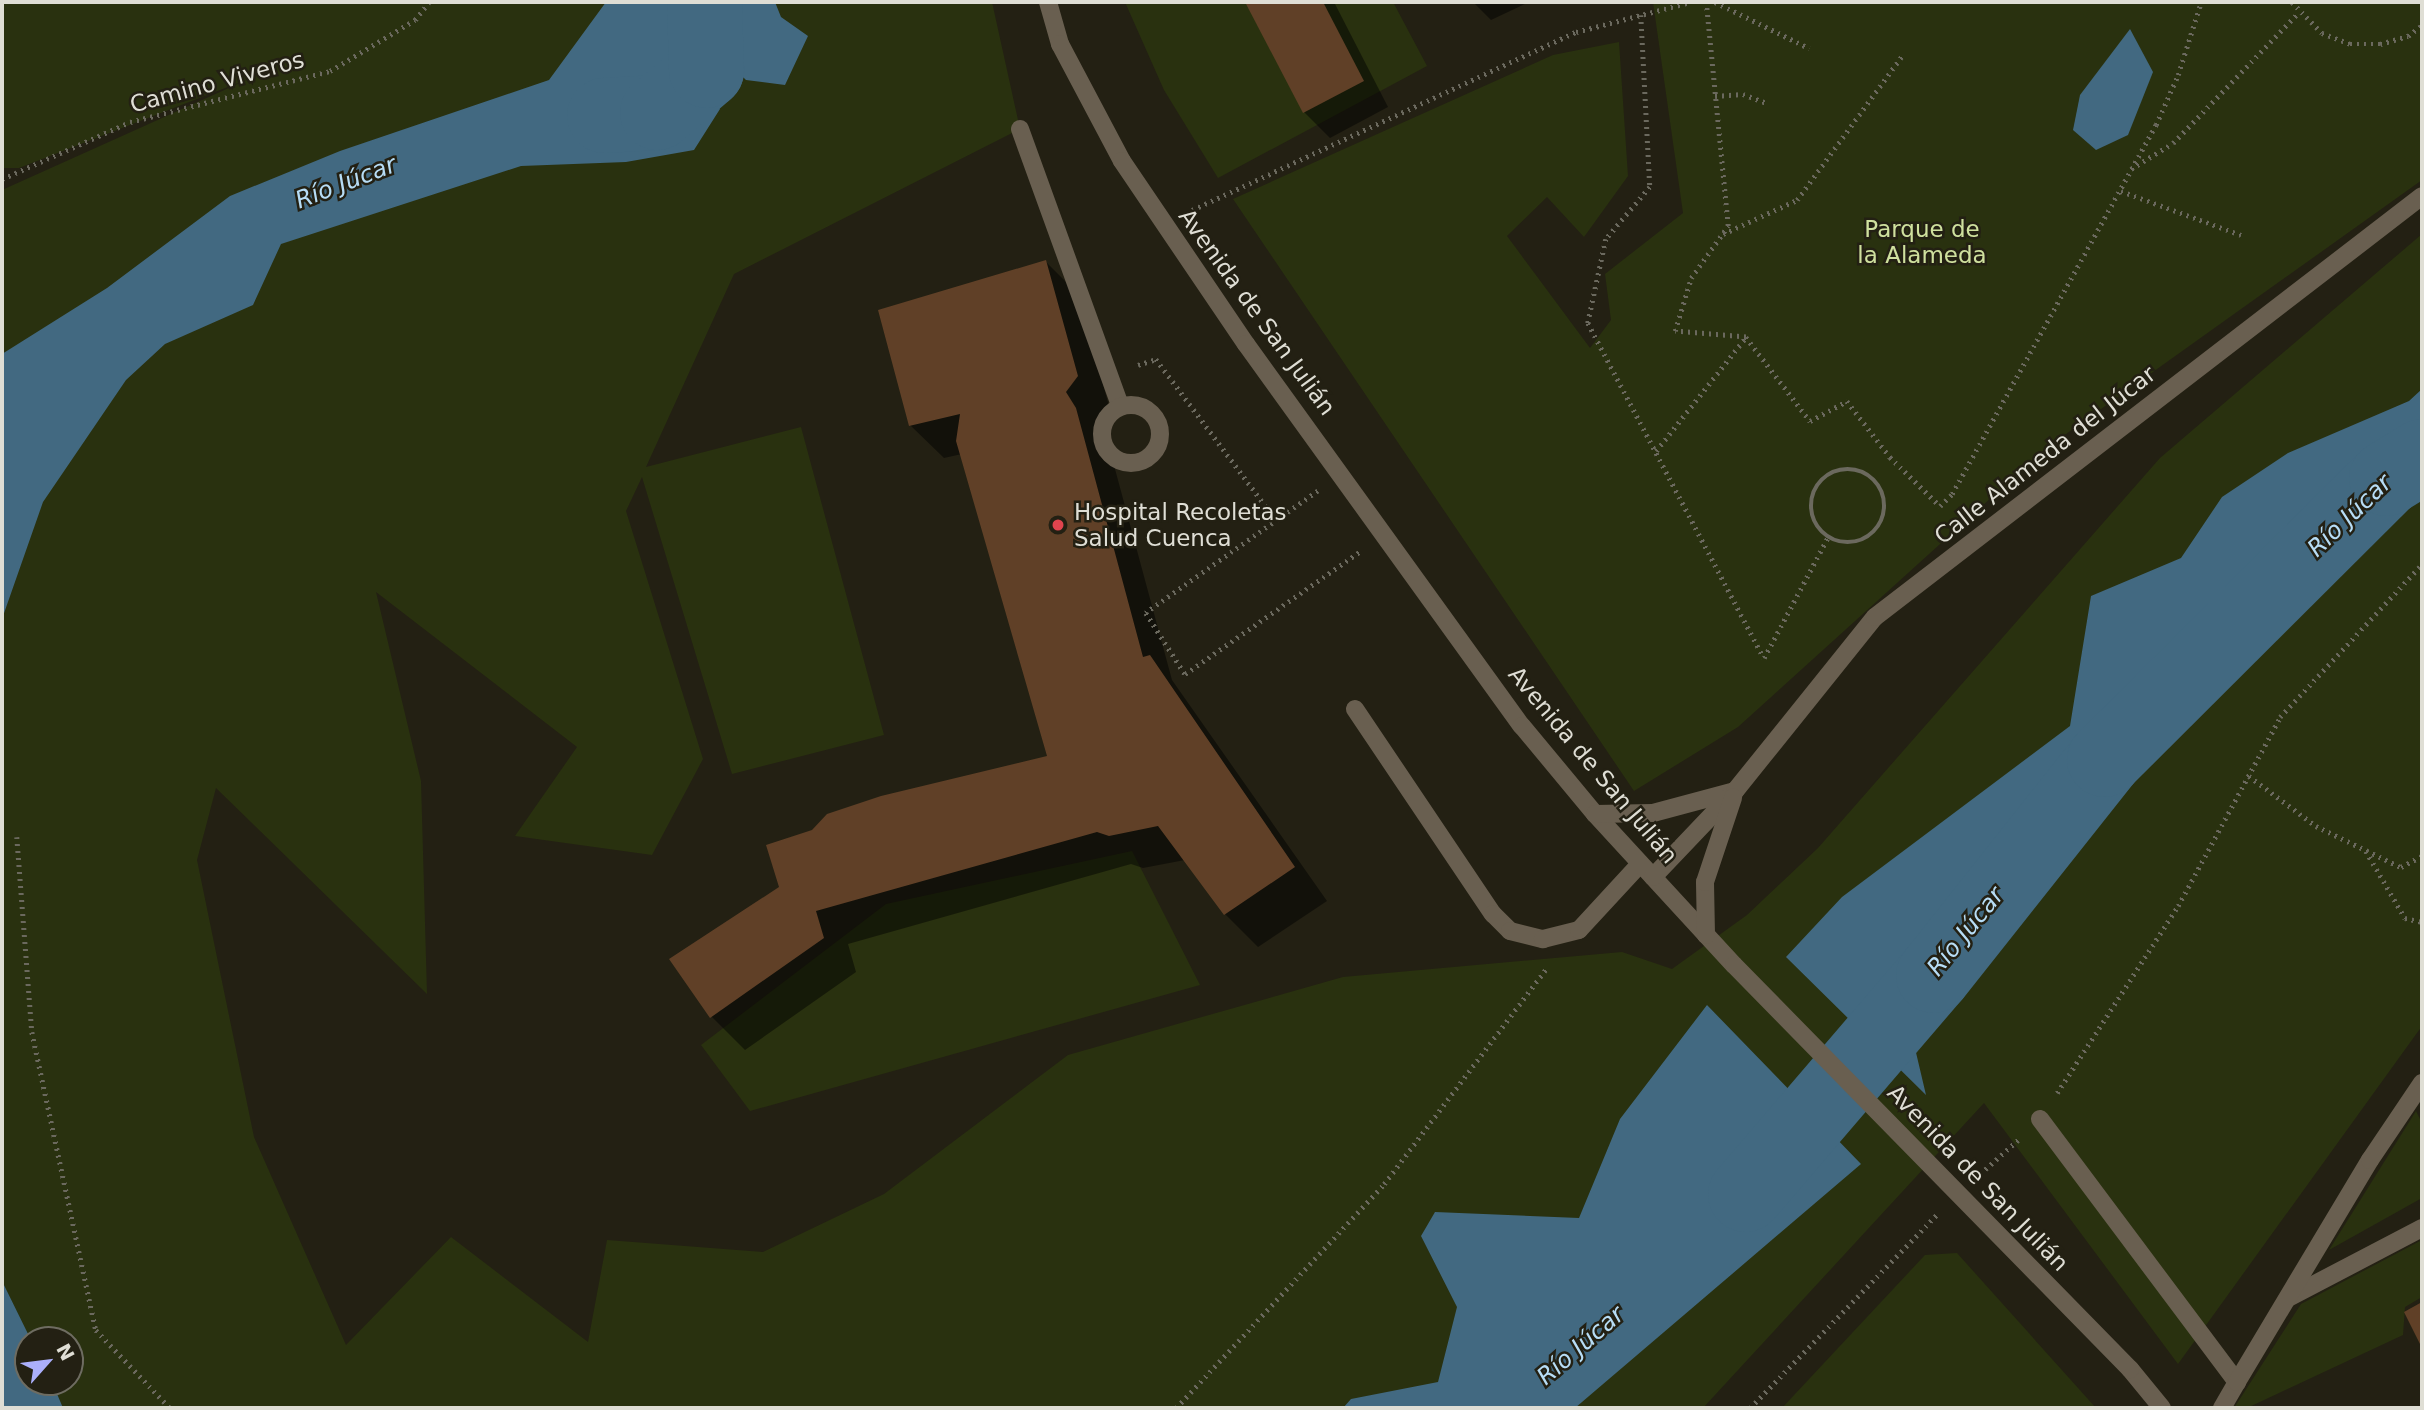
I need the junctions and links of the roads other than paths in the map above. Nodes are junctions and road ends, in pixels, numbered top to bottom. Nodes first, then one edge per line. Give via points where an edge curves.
1 (1048, 2) edge
2 (1020, 129) dead end
3 (2422, 196) edge
4 (1120, 405) dead end
5 (1355, 709) dead end
6 (1735, 791) junction
7 (1595, 814) junction
8 (1640, 864) junction
9 (1653, 877) junction
10 (1706, 935) junction
11 (2422, 1083) edge
12 (2040, 1119) road end
13 (2422, 1228) edge
14 (2290, 1297) junction
15 (2236, 1382) junction
16 (2162, 1408) edge
17 (2222, 1408) edge

1 - 7 street, Avenida de San Julián via 1060,44 1163,226 1522,726
2 - 4 street
3 - 6 street, Calle Alameda del Júcar via 1875,617
5 - 8 street via 1510,931 1543,939 1579,930
6 - 7 street via 1653,813
6 - 9 street, Calle Alameda del Júcar
6 - 10 street, Calle Alameda del Júcar via 1705,882
7 - 8 street, Avenida de San Julián
8 - 9 street, Avenida de San Julián
9 - 10 street, Avenida de San Julián
10 - 16 street, Avenida de San Julián, bridge via 2130,1368
11 - 14 street via 2370,1160
12 - 15 street
13 - 14 street
14 - 15 street
15 - 17 street

